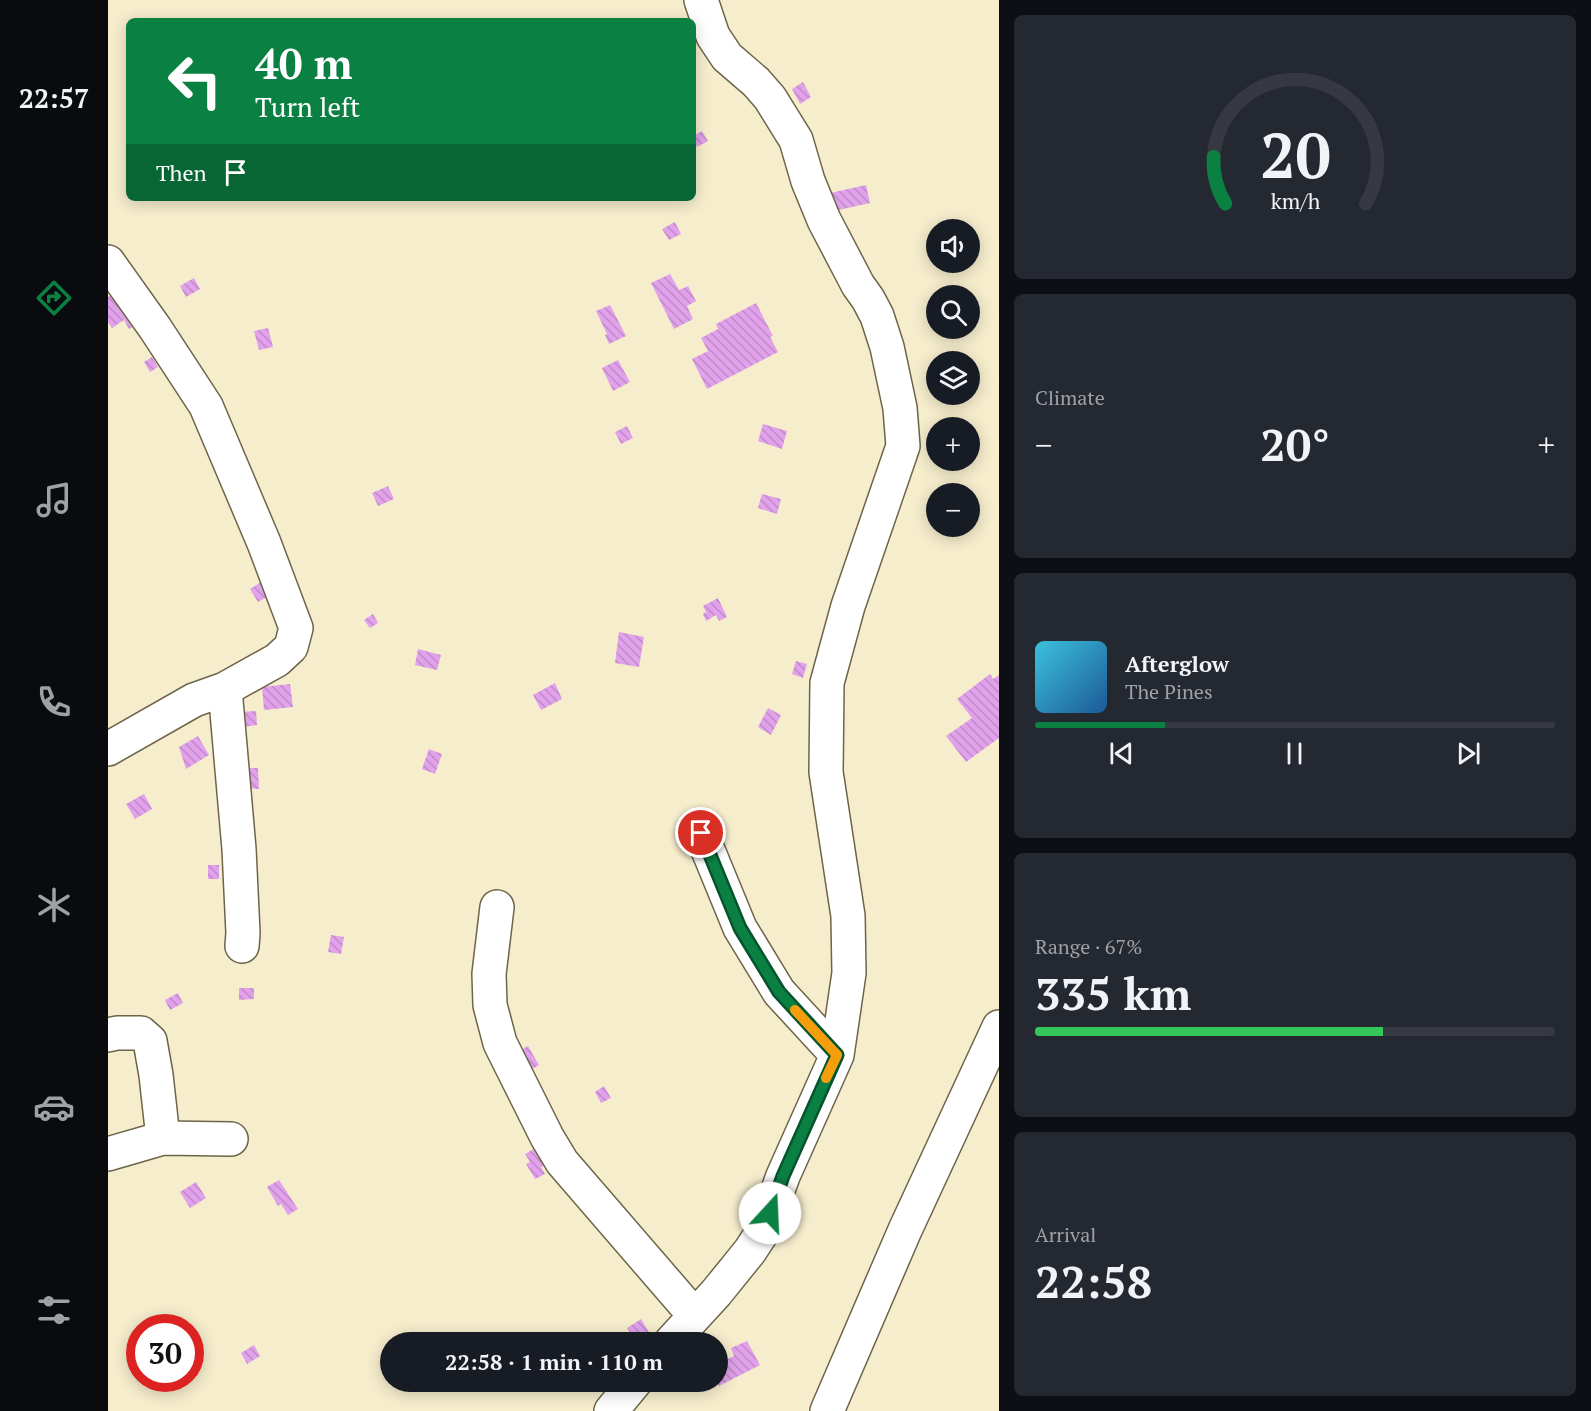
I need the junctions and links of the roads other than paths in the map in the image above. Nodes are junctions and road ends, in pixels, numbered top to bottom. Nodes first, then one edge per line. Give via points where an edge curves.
1 (700, 0) edge
2 (108, 262) edge
3 (225, 689) junction
4 (108, 749) edge
5 (701, 833) dead end
6 (497, 907) dead end
7 (242, 946) dead end
8 (999, 1027) edge
9 (108, 1035) edge
10 (837, 1055) junction
11 (163, 1138) junction
12 (231, 1139) dead end
13 (108, 1154) edge
14 (695, 1316) junction
15 (680, 1332) edge
16 (627, 1392) edge
17 (612, 1411) edge
18 (827, 1411) edge

1 - 10 street via 713,36 727,57 770,98 796,140 824,220 877,316 900,408 903,446 848,606 827,683 826,772 848,916 849,973
2 - 3 street via 206,406 296,628 291,647 277,660
3 - 4 street via 194,700
3 - 7 street via 239,849
5 - 10 street via 740,928 779,992
6 - 14 street via 489,974 490,1005 500,1043 562,1162
8 - 18 street
9 - 11 street via 141,1033 150,1041
10 - 14 street via 763,1231
11 - 12 street
11 - 13 street
14 - 15 street
16 - 17 street

